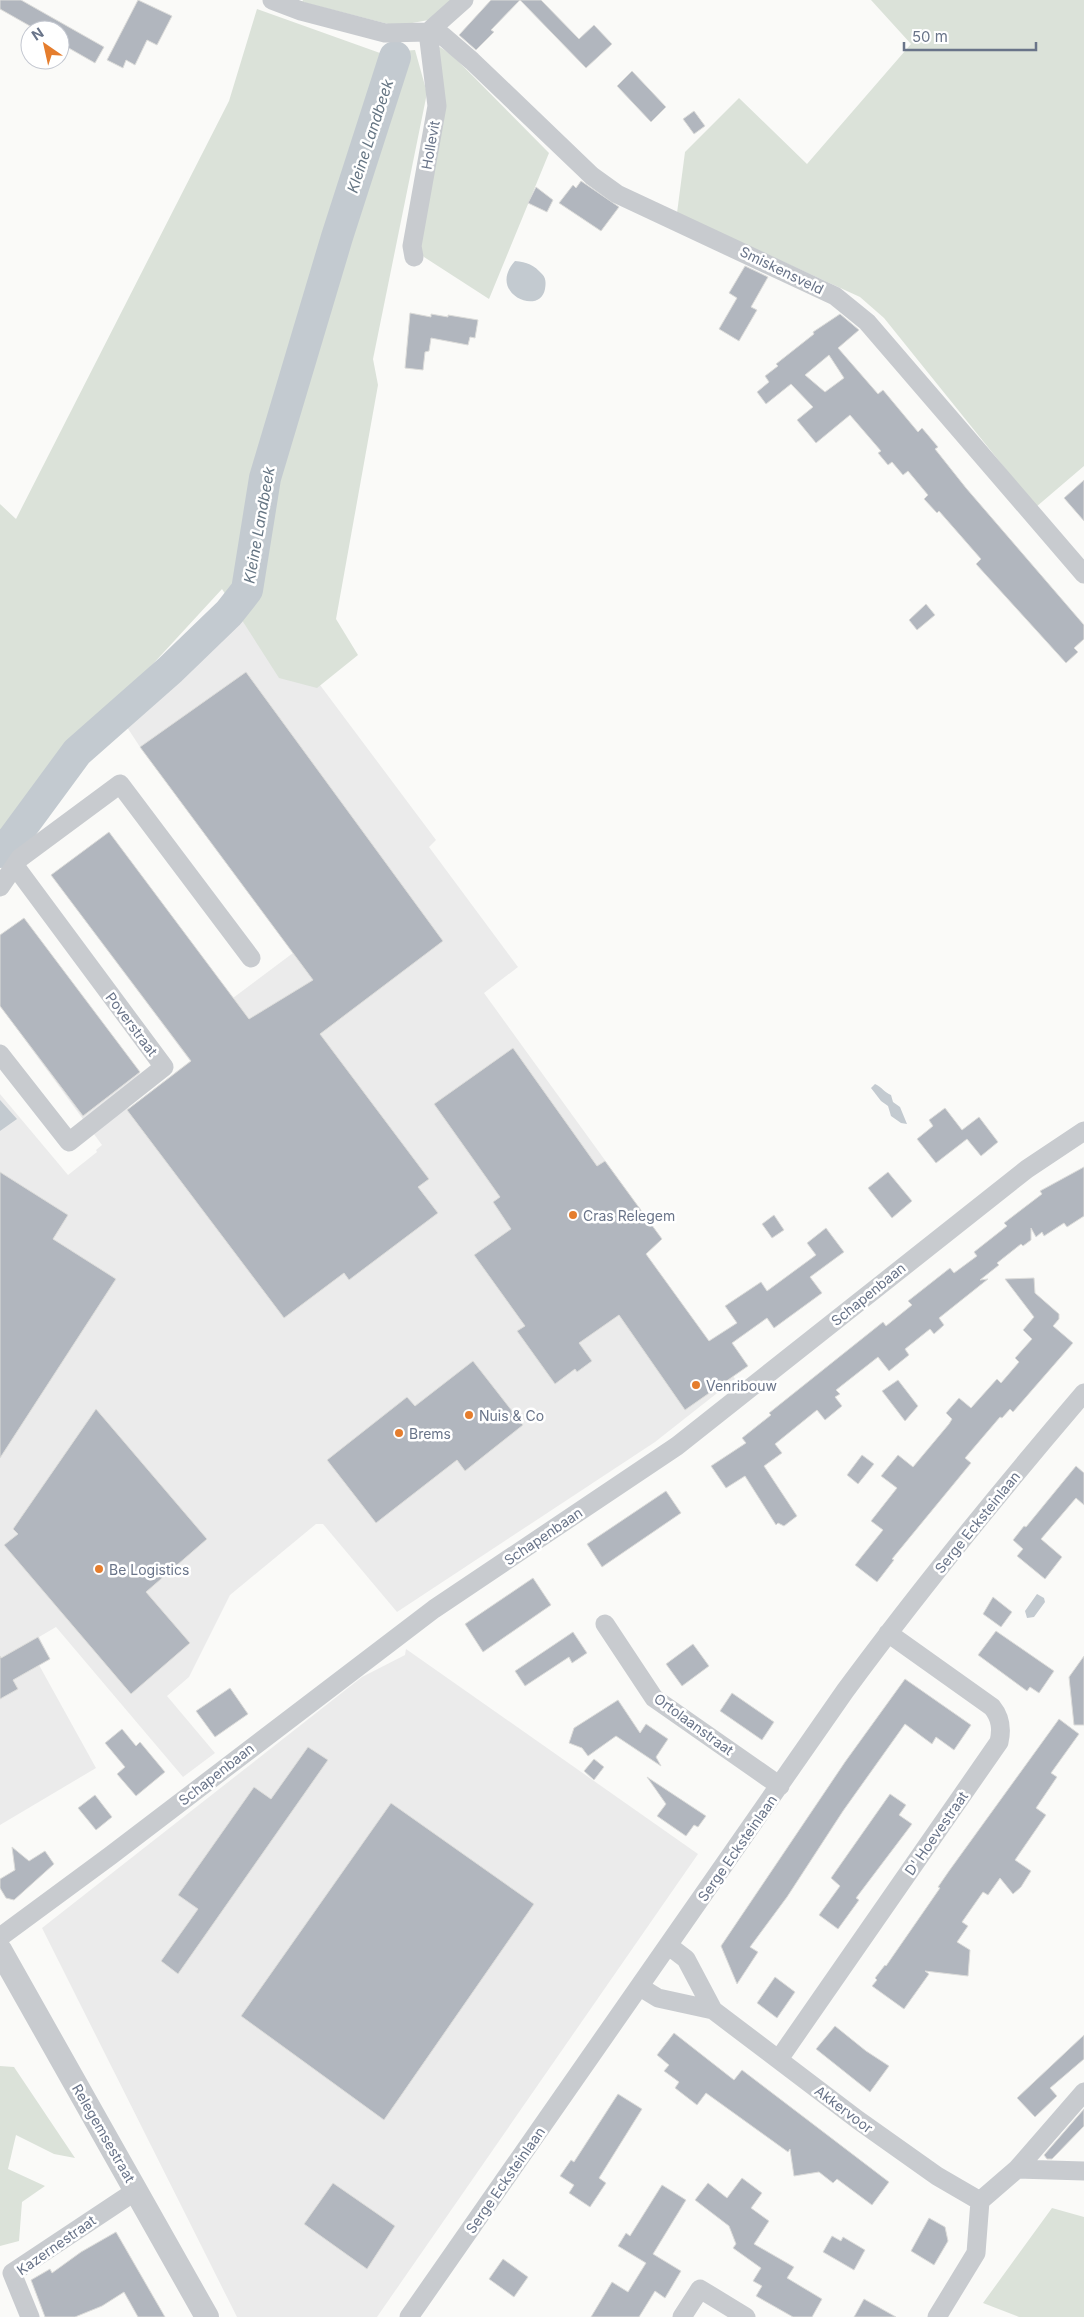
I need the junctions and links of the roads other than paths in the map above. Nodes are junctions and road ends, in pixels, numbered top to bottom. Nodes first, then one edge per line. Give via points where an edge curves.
1 (272, 0) edge
2 (464, 0) edge
3 (428, 32) junction
4 (414, 257) dead end
5 (1084, 574) edge
6 (15, 866) junction
7 (0, 887) edge
8 (251, 958) dead end
9 (0, 1054) edge
10 (1084, 1131) edge
11 (1084, 1393) edge
12 (605, 1624) dead end
13 (888, 1633) junction
14 (780, 1786) junction
15 (0, 1937) edge
16 (669, 1946) junction
17 (0, 1950) edge
18 (640, 1987) junction
19 (713, 2010) junction
20 (779, 2059) junction
21 (1084, 2092) edge
22 (1017, 2169) junction
23 (1084, 2171) edge
24 (137, 2190) junction
25 (980, 2201) junction
26 (30, 2317) edge
27 (208, 2317) edge
28 (409, 2317) edge
29 (682, 2317) edge
30 (746, 2317) edge
31 (937, 2317) edge

1 - 3 street via 385,33
2 - 3 street
3 - 4 street, Hollevit via 438,106 412,246
3 - 5 street, Smiskensveld via 443,36 592,176 617,194 835,296 867,322
6 - 7 street
6 - 8 street via 20,858 120,784
6 - 9 street, Poverstraat via 164,1067 69,1142
10 - 15 street, Schapenbaan via 1027,1169 678,1446 434,1609
11 - 13 street, Serge Ecksteinlaan via 995,1497
12 - 14 street, Ortolaanstraat via 654,1698
13 - 14 street, Serge Ecksteinlaan
13 - 20 street, D' Hoevestraat via 992,1707 1000,1720 1001,1732 998,1742
14 - 16 street, Serge Ecksteinlaan
16 - 18 street, Serge Ecksteinlaan
16 - 19 street, Akkervoor via 686,1959
17 - 24 street, Relegemsestraat
18 - 19 street, Akkervoor via 658,1998
18 - 28 street, Serge Ecksteinlaan
19 - 20 street, Akkervoor
20 - 25 street, Akkervoor via 858,2120
21 - 22 street
22 - 23 street
22 - 25 street
24 - 26 street, Kazernestraat via 12,2273
24 - 27 street, Relegemsestraat
25 - 31 street via 976,2254
29 - 30 street via 700,2289

